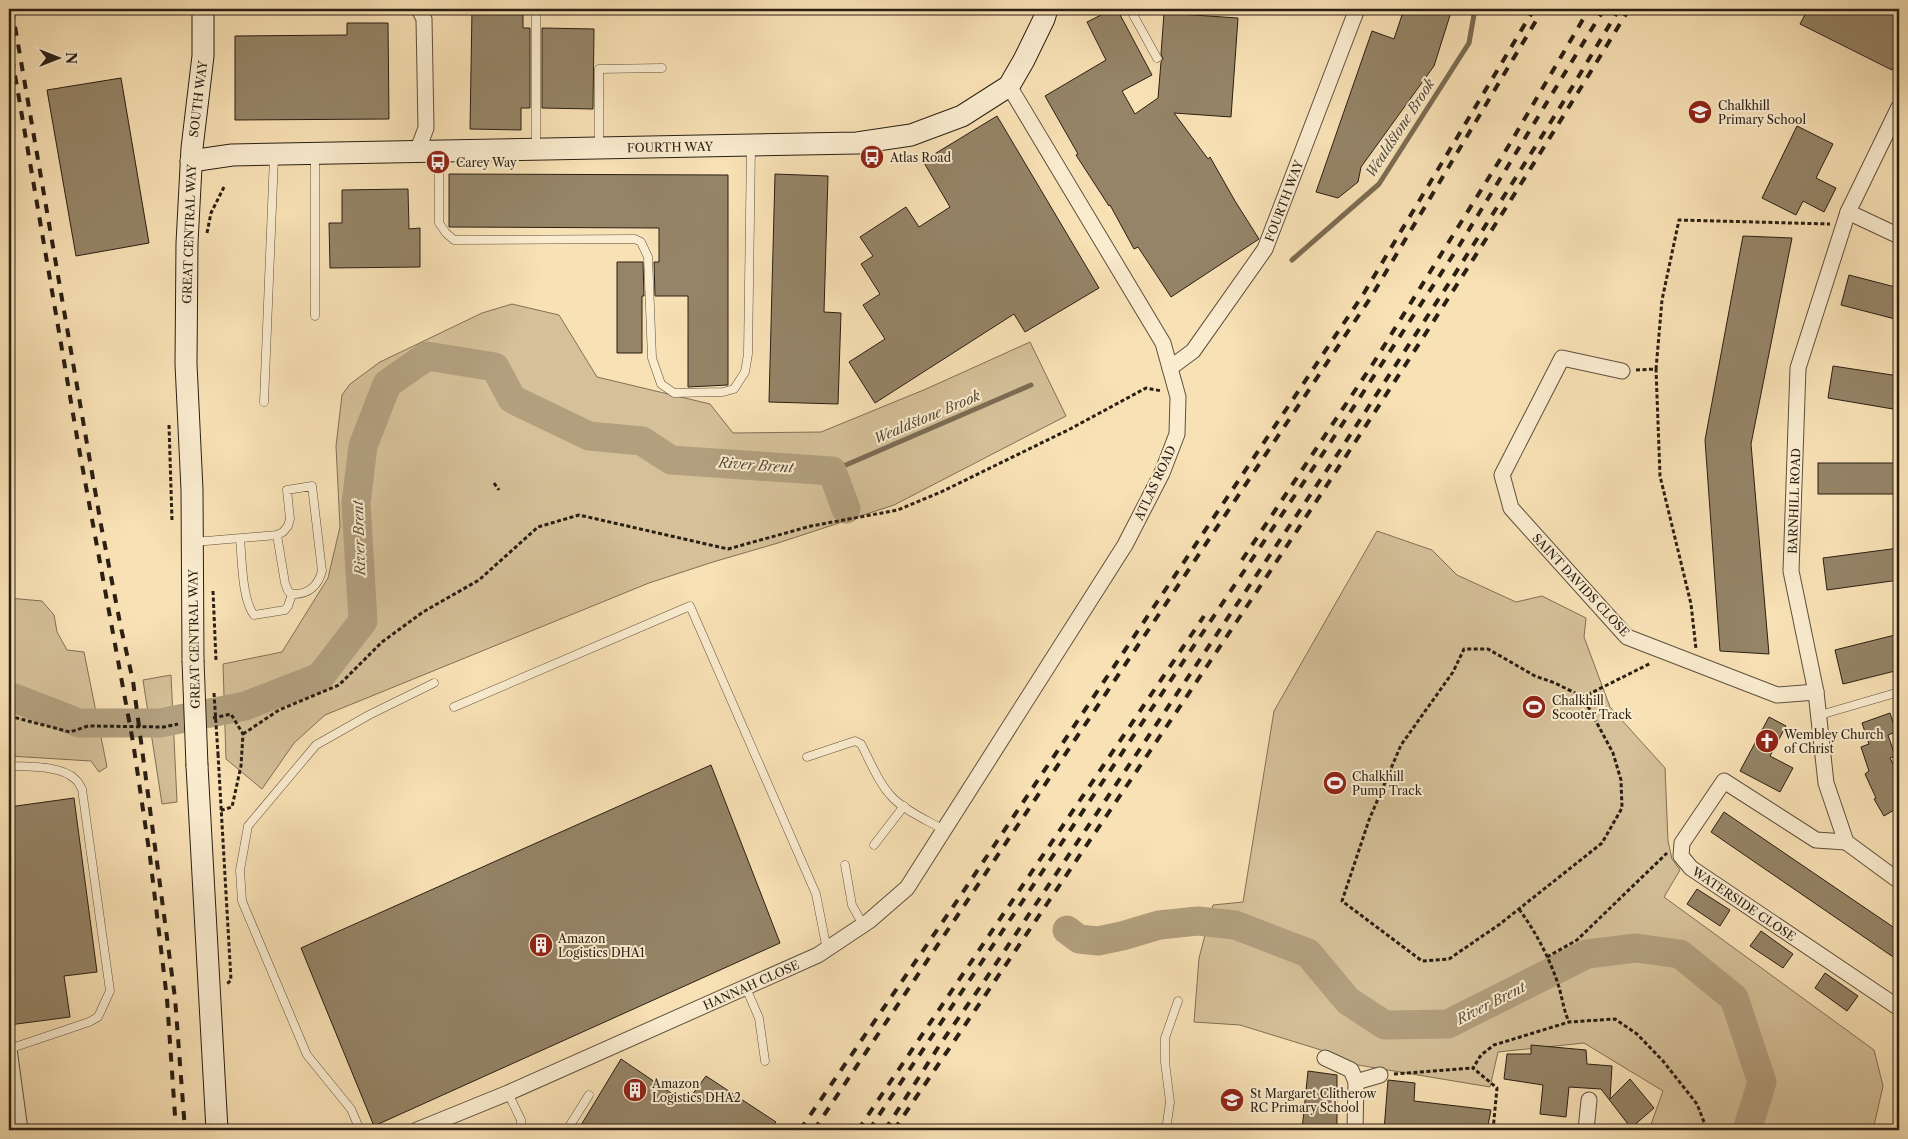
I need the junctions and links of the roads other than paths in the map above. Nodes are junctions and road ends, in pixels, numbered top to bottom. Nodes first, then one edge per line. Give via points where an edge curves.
1 (204, 9) edge
2 (419, 9) edge
3 (536, 9) edge
4 (1047, 9) edge
5 (1130, 9) edge
6 (1357, 9) edge
7 (1157, 58) dead end
8 (662, 68) dead end
9 (1009, 86) junction
10 (1899, 107) edge
11 (751, 146) junction
12 (599, 148) junction
13 (536, 150) junction
14 (439, 151) junction
15 (417, 152) junction
16 (191, 154) junction
17 (315, 154) junction
18 (232, 155) joint
19 (274, 155) junction
20 (1846, 218) junction
21 (1899, 236) edge
22 (315, 316) dead end
23 (1170, 368) junction
24 (1622, 371) road end
25 (264, 402) dead end
26 (277, 535) junction
27 (240, 539) junction
28 (192, 542) junction
29 (292, 594) junction
30 (434, 683) dead end
31 (1816, 692) junction
32 (1899, 692) edge
33 (454, 707) dead end
34 (1820, 715) junction
35 (1003, 737) joint
36 (807, 757) dead end
37 (9, 766) edge
38 (904, 806) junction
39 (944, 830) junction
40 (1846, 842) junction
41 (874, 845) dead end
42 (845, 865) dead end
43 (1899, 881) edge
44 (863, 925) junction
45 (827, 950) junction
46 (746, 988) junction
47 (1178, 1001) dead end
48 (1899, 1008) edge
49 (9, 1049) edge
50 (1325, 1058) dead end
51 (765, 1061) dead end
52 (1380, 1075) road end
53 (1356, 1082) junction
54 (508, 1093) junction
55 (590, 1095) dead end
56 (1590, 1100) dead end
57 (20, 1130) edge
58 (217, 1130) edge
59 (360, 1130) edge
60 (417, 1130) edge
61 (521, 1130) edge
62 (567, 1130) edge
63 (1166, 1130) edge
64 (1355, 1130) edge
65 (1586, 1130) edge

1 - 16 main road, SOUTH WAY via 203,56
2 - 15 street via 424,19 426,128
3 - 13 lane
4 - 9 main road, FOURTH WAY
5 - 7 lane
6 - 23 street, FOURTH WAY via 1265,249 1193,351
8 - 12 lane via 599,69
9 - 11 main road, FOURTH WAY via 962,116 911,135 857,144
9 - 23 street, ATLAS ROAD via 1163,343
10 - 20 street, BARNHILL ROAD
11 - 12 main road, FOURTH WAY
11 - 14 lane via 748,354 745,372 734,388 723,392 674,393 661,384 652,358 648,257 641,242 635,239 454,240 439,222
12 - 13 main road, FOURTH WAY
13 - 14 main road, FOURTH WAY
14 - 15 main road, FOURTH WAY
15 - 17 main road, FOURTH WAY
16 - 18 main road, SOUTH WAY
16 - 28 main road, GREAT CENTRAL WAY via 186,364
17 - 19 main road, FOURTH WAY
17 - 22 lane
18 - 19 main road, FOURTH WAY
19 - 25 lane
20 - 21 street
20 - 31 street, BARNHILL ROAD via 1798,368 1791,571
23 - 35 street, ATLAS ROAD via 1178,397 1177,434 1162,472 1125,545
24 - 31 street, SAINT DAVIDS CLOSE via 1562,358 1502,475 1511,508 1627,637 1777,695
26 - 27 lane
26 - 29 lane via 285,583
26 - 29 lane via 288,526 290,519 287,490 312,486 322,571 314,587 307,592
27 - 28 lane
27 - 29 lane via 245,586 254,615 285,610
28 - 58 main road, GREAT CENTRAL WAY, bridge via 207,660 197,766
30 - 59 lane via 316,745 248,826 242,861 242,901 307,1055 351,1109
31 - 34 street, BARNHILL ROAD
32 - 34 lane
33 - 45 lane via 690,606 816,894
34 - 40 street, BARNHILL ROAD via 1826,782
35 - 39 street, HANNAH CLOSE
36 - 38 lane via 855,741 861,744 888,792
37 - 49 lane via 43,767 66,773 75,778 82,789 110,991 98,1017 90,1022
38 - 39 lane
38 - 41 lane
39 - 44 street, HANNAH CLOSE via 907,888
40 - 43 street
40 - 48 street, WATERSIDE CLOSE via 1816,840 1724,781 1682,843 1681,856 1691,868
42 - 44 lane via 852,905
44 - 45 street, HANNAH CLOSE
45 - 46 street, HANNAH CLOSE
46 - 51 lane via 759,1018
46 - 54 street, HANNAH CLOSE
47 - 63 lane via 1166,1038 1170,1102
49 - 57 street
50 - 53 street via 1351,1070
52 - 53 street
53 - 64 street
54 - 60 street, HANNAH CLOSE
54 - 61 lane via 521,1120
55 - 62 lane
56 - 65 street

